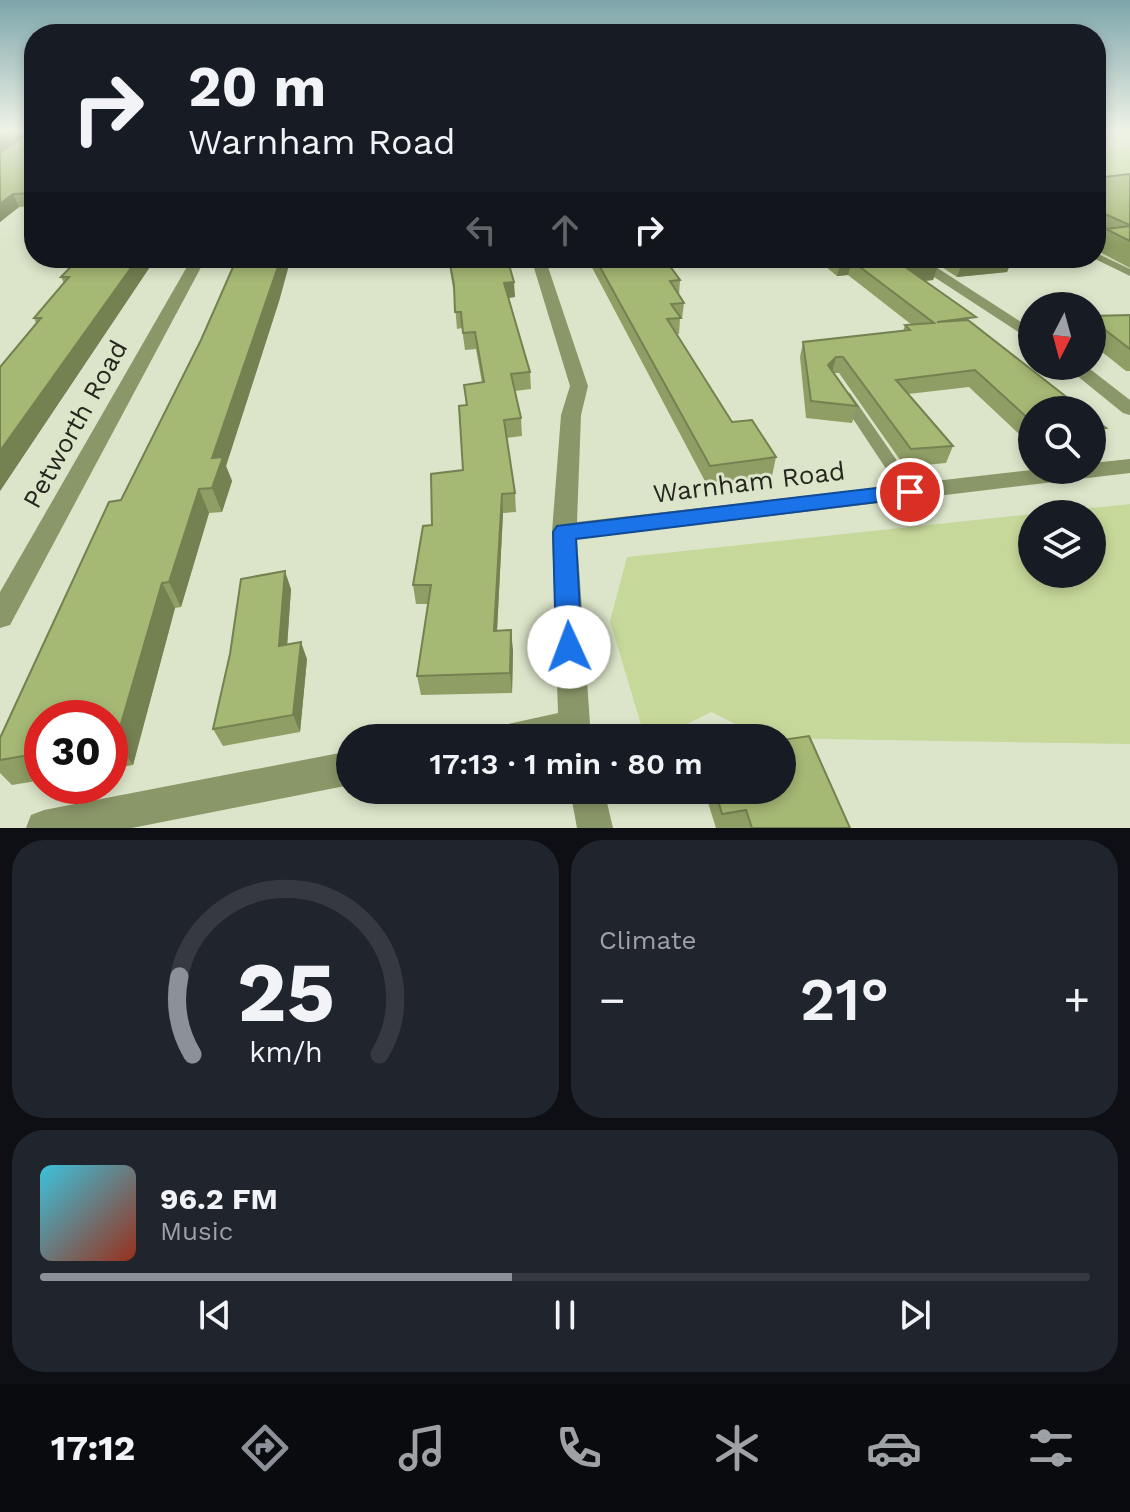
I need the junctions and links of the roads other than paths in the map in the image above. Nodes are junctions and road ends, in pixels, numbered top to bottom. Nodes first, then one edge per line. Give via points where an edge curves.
1 (1106, 261) edge
2 (193, 268) edge
3 (541, 268) edge
4 (927, 268) edge
5 (1130, 273) edge
6 (1018, 327) edge
7 (833, 379) edge
8 (1092, 380) edge
9 (1130, 409) edge
10 (1130, 466) edge
11 (910, 492) junction
12 (564, 532) junction
13 (0, 617) edge
14 (574, 724) edge
15 (336, 771) edge
16 (590, 804) edge
17 (44, 828) edge
18 (595, 828) edge

1 - 5 lane
2 - 13 street, Petworth Road
3 - 12 street via 579,386 571,415
4 - 6 street
7 - 11 lane
8 - 9 street
10 - 11 street, Warnham Road
11 - 12 street, Warnham Road
12 - 14 street
15 - 17 street
16 - 18 street

